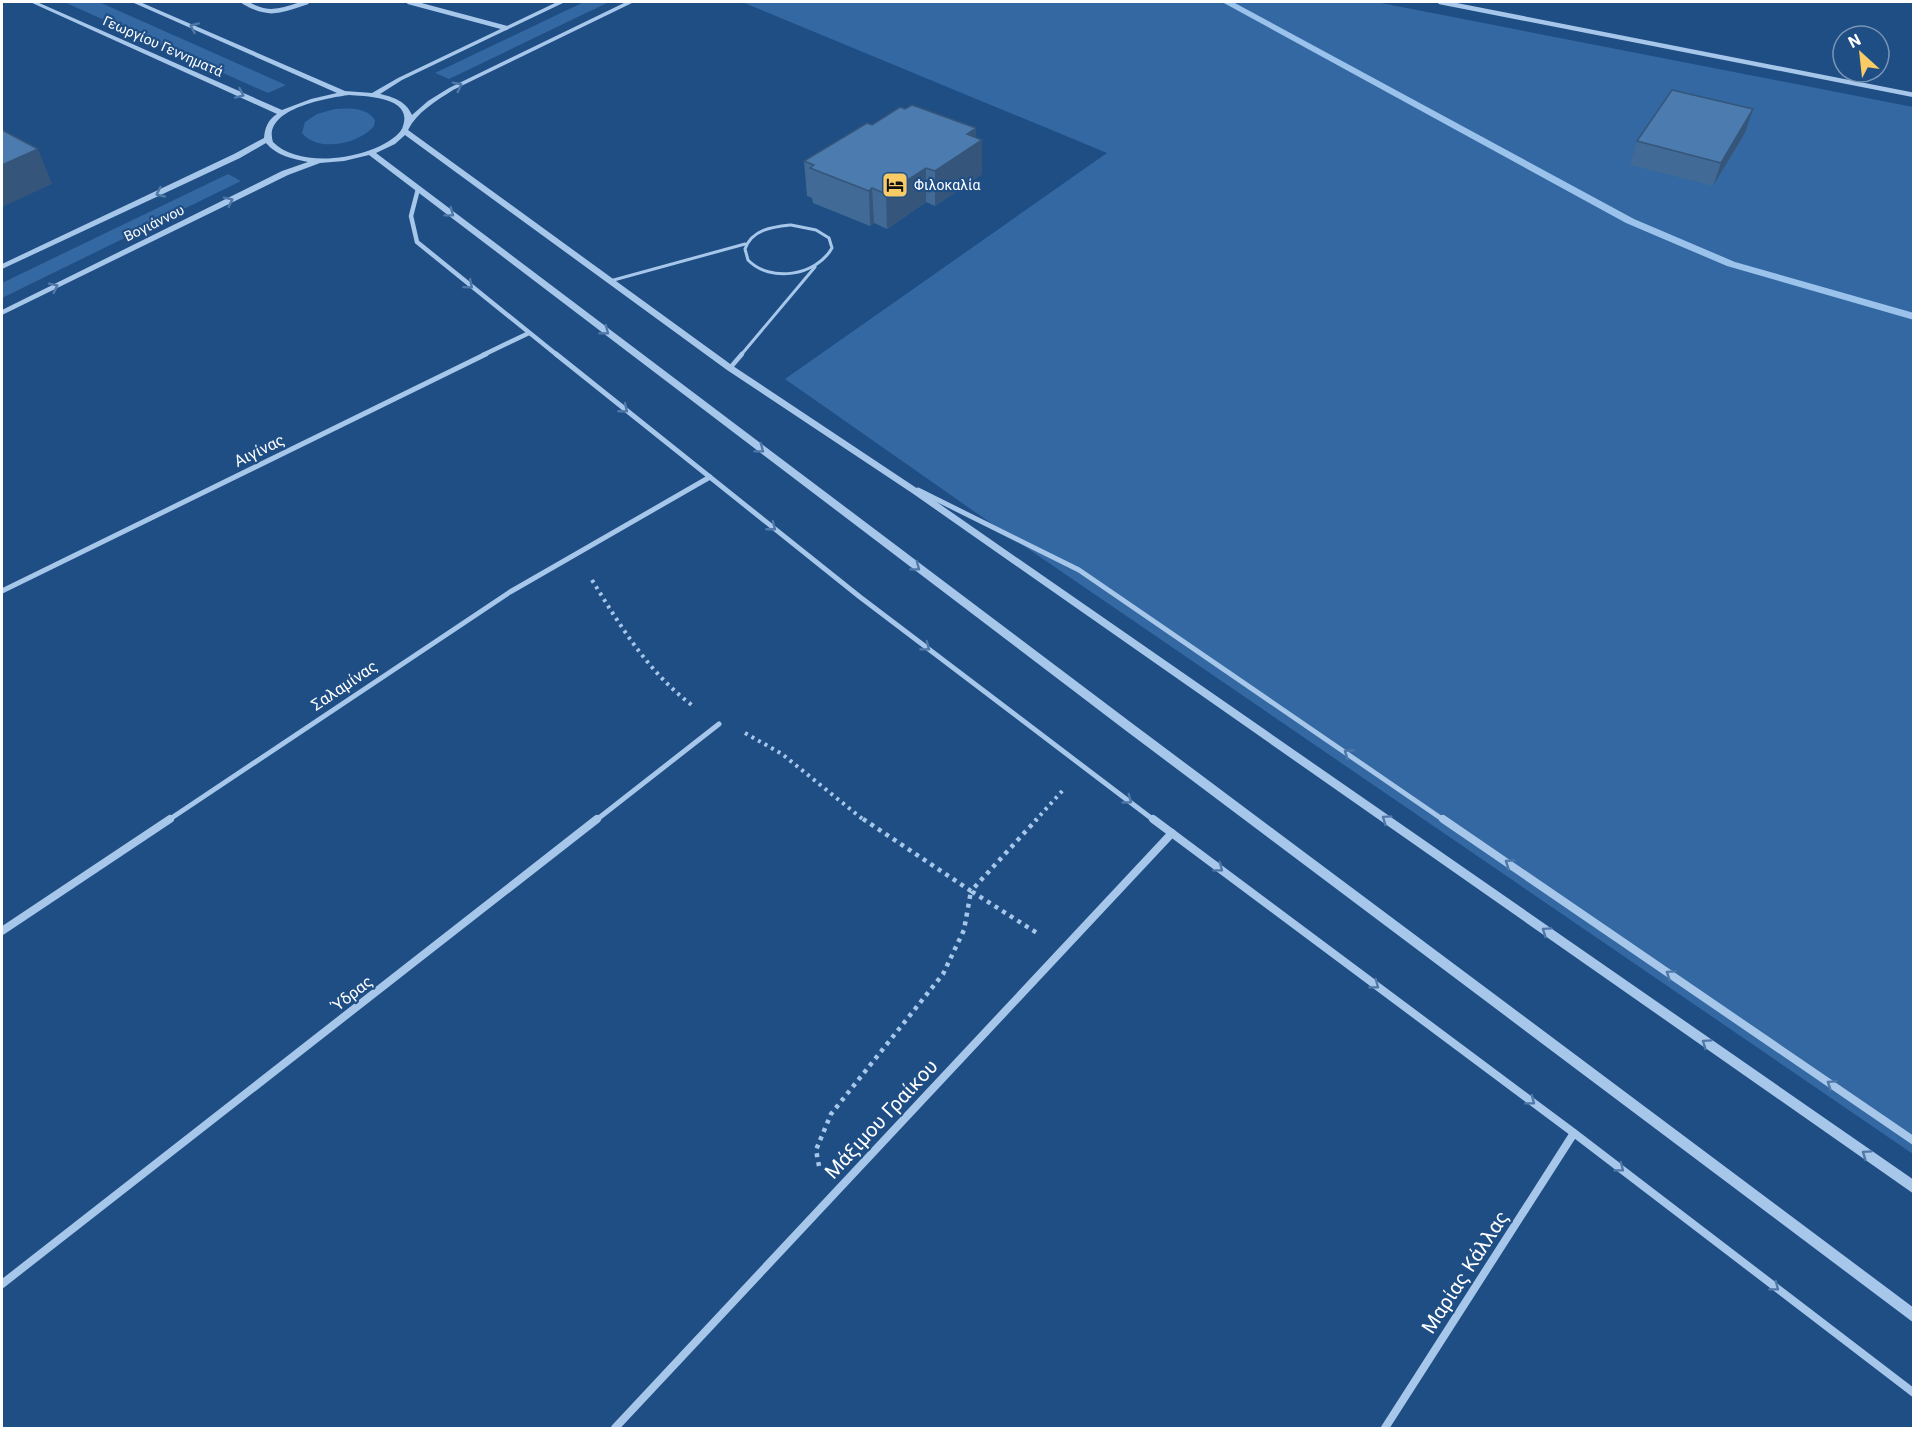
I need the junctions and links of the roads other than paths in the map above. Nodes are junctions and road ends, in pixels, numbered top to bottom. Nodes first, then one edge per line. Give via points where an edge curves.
1 (33, 2) edge
2 (136, 2) edge
3 (244, 2) edge
4 (307, 2) edge
5 (409, 2) edge
6 (561, 2) edge
7 (630, 2) edge
8 (1440, 2) edge
9 (506, 28) junction
10 (343, 94) junction
11 (375, 94) junction
12 (1914, 95) edge
13 (282, 113) junction
14 (410, 120) junction
15 (405, 131) junction
16 (268, 139) junction
17 (370, 152) junction
18 (320, 160) junction
19 (418, 189) junction
20 (745, 244) junction
21 (2, 267) edge
22 (815, 267) junction
23 (610, 281) junction
24 (2, 313) edge
25 (529, 333) junction
26 (730, 368) junction
27 (710, 477) junction
28 (899, 481) junction
29 (2, 591) edge
30 (719, 724) road end
31 (1172, 833) junction
32 (2, 931) edge
33 (1574, 1133) junction
34 (1914, 1141) edge
35 (1914, 1188) edge
36 (2, 1284) edge
37 (1914, 1317) edge
38 (1914, 1393) edge
39 (615, 1428) edge
40 (1385, 1428) edge

1 -> 13 street, Γεωργίου Γεννηματά
10 -> 2 street, Γεωργίου Γεννηματά
3 - 4 street via 267,13
5 - 9 street
6 - 9 street
14 -> 7 street via 451,89
8 - 12 street
9 - 11 street
10 - 11 street
10 - 13 street via 310,100
11 - 14 street via 401,104
13 - 16 street via 268,131
14 - 15 street
15 - 17 street, Βογιάννου via 393,142
15 - 23 street
16 - 18 street, Βογιάννου via 285,154
16 -> 21 street, Βογιάννου
17 - 18 street, Βογιάννου
17 - 19 street
24 -> 18 street, Βογιάννου via 285,173
19 -> 25 street via 411,216 417,242
19 -> 37 street
20 - 22 lane via 746,259 761,270 786,273
20 - 22 lane via 751,237 776,227 791,225 819,231 828,237 832,253
20 - 23 lane
22 - 26 lane
23 - 26 street
25 -> 27 street
25 - 29 street, Αιγίνας
26 - 28 street
27 -> 31 street via 860,597
27 - 32 street, Σαλαμίνας via 433,641
34 -> 28 street via 1079,570
35 -> 28 street
30 - 36 street, Ύδρας
31 -> 33 street
31 - 39 street, Μάξιμου Γραίκου
33 -> 38 street
33 - 40 street, Μαρίας Κάλλας

